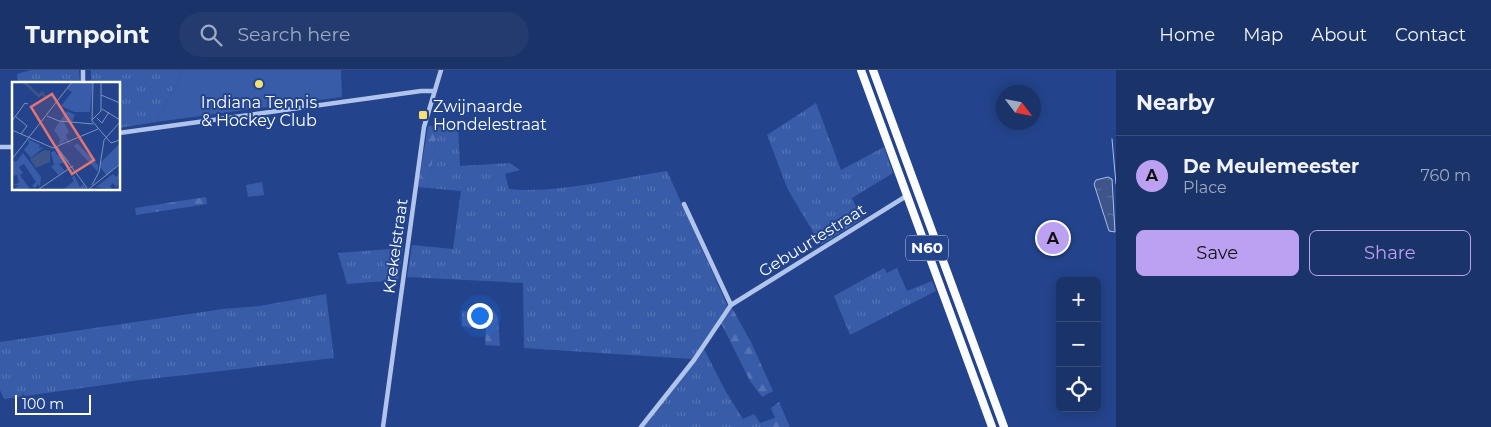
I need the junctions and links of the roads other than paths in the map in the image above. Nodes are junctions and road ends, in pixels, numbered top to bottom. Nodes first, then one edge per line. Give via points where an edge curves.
1 (441, 70) edge
2 (861, 70) edge
3 (873, 70) edge
4 (434, 91) junction
5 (120, 133) edge
6 (908, 195) junction
7 (684, 204) dead end
8 (731, 305) junction
9 (383, 427) edge
10 (641, 427) edge
11 (992, 427) edge
12 (1004, 427) edge

1 - 4 street, Krekelstraat
2 - 6 highway, N60
3 - 12 highway, N60
4 - 5 street
4 - 9 street, Krekelstraat via 421,148
6 - 8 street, Gebuurtestraat
6 - 11 highway, N60
7 - 8 street
8 - 10 street, Gebuurtestraat via 694,360

